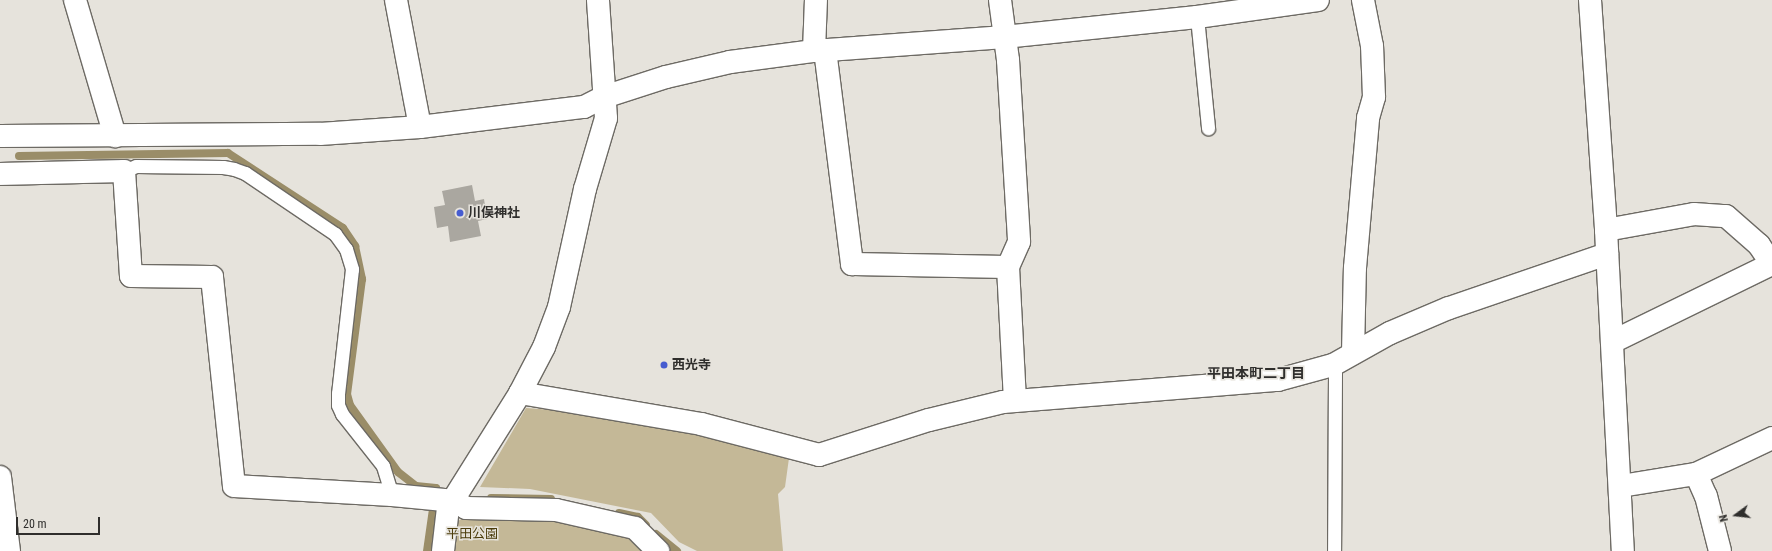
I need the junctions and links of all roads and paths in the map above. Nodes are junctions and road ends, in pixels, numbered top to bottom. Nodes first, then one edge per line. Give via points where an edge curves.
1 (74, 0) edge
2 (396, 0) edge
3 (598, 0) edge
4 (816, 0) edge
5 (1000, 0) edge
6 (1318, 0) edge
7 (1363, 0) edge
8 (1590, 0) edge
9 (1197, 17) junction
10 (1004, 37) junction
11 (820, 51) junction
12 (604, 97) junction
13 (420, 127) junction
14 (1208, 128) dead end
15 (0, 136) edge
16 (115, 136) junction
17 (124, 171) junction
18 (0, 174) edge
19 (1606, 230) junction
20 (1607, 254) junction
21 (1772, 264) edge
22 (1008, 266) junction
23 (1612, 342) junction
24 (1353, 352) junction
25 (1333, 365) junction
26 (520, 393) junction
27 (1015, 402) junction
28 (1772, 438) edge
29 (1696, 474) junction
30 (0, 477) edge
31 (1621, 486) junction
32 (392, 495) junction
33 (450, 501) junction
34 (9, 551) edge
35 (443, 551) edge
36 (658, 551) edge
37 (1334, 551) edge
38 (1623, 551) edge
39 (1720, 551) edge

1 - 16 street
2 - 13 street
3 - 12 street
4 - 11 street
5 - 10 street
6 - 9 street
7 - 24 street via 1372,46 1374,98 1368,118 1356,252
8 - 19 street
9 - 10 street
9 - 14 lane
10 - 11 street
10 - 22 street via 1008,60 1019,242
11 - 12 street via 730,62 666,77
11 - 22 street via 852,264
12 - 13 street via 584,107
12 - 26 street via 606,118 585,189 559,307 544,347
13 - 16 street via 320,134
15 - 16 street
17 - 18 street
17 - 32 lane via 136,166 223,166 234,169 245,173 335,234 346,249 352,274 338,405 342,414 383,466
17 - 32 street via 131,276 212,277 234,486
19 - 20 street
19 - 21 street via 1694,214 1726,216 1759,245
20 - 23 street
20 - 24 street via 1449,308
21 - 23 street
22 - 27 street
23 - 31 street
24 - 25 street
25 - 27 street via 1278,380
25 - 37 lane
26 - 27 street via 701,424 819,455 929,420 1003,402
26 - 33 street
28 - 29 street
29 - 31 street
29 - 39 street via 1706,496
30 - 34 street
31 - 38 street
32 - 33 street
33 - 35 street
33 - 36 street via 466,508 556,510 635,528

